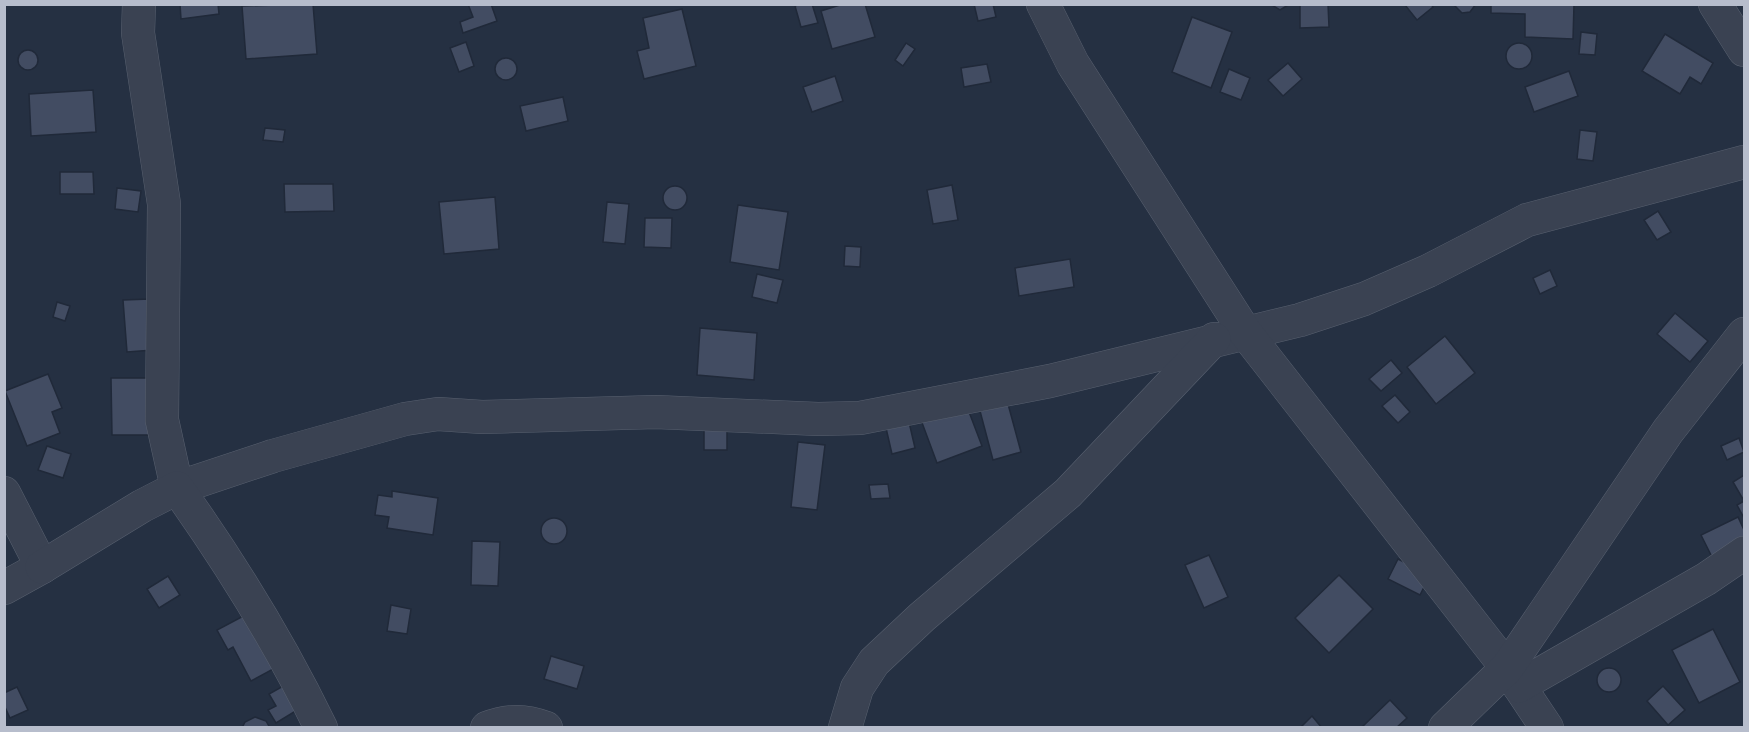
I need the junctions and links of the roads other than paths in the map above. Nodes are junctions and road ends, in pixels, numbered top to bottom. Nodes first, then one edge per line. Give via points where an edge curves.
1 (139, 4) edge
2 (1043, 4) edge
3 (1714, 4) edge
4 (1744, 50) edge
5 (1744, 162) edge
6 (1744, 334) edge
7 (1229, 336) junction
8 (177, 488) junction
9 (4, 493) edge
10 (1744, 553) edge
11 (42, 567) junction
12 (4, 588) edge
13 (1513, 677) junction
14 (321, 728) edge
15 (487, 728) edge
16 (546, 728) edge
17 (845, 728) edge
18 (1445, 728) edge
19 (1547, 728) edge

1 - 8 street via 138,33 164,204 162,420
2 - 7 street via 1073,64
3 - 4 street
5 - 7 street via 1527,220 1364,299 1300,320
6 - 13 street via 1668,431
7 - 8 street via 1050,381 860,418 656,411 482,417 438,414 405,419 284,453
7 - 13 street
7 - 17 street via 1068,493 874,662 857,688
8 - 11 street
8 - 14 street via 225,556
9 - 11 street
10 - 13 street via 1706,579
11 - 12 street
13 - 18 street
13 - 19 street
15 - 16 street via 503,722 528,721

